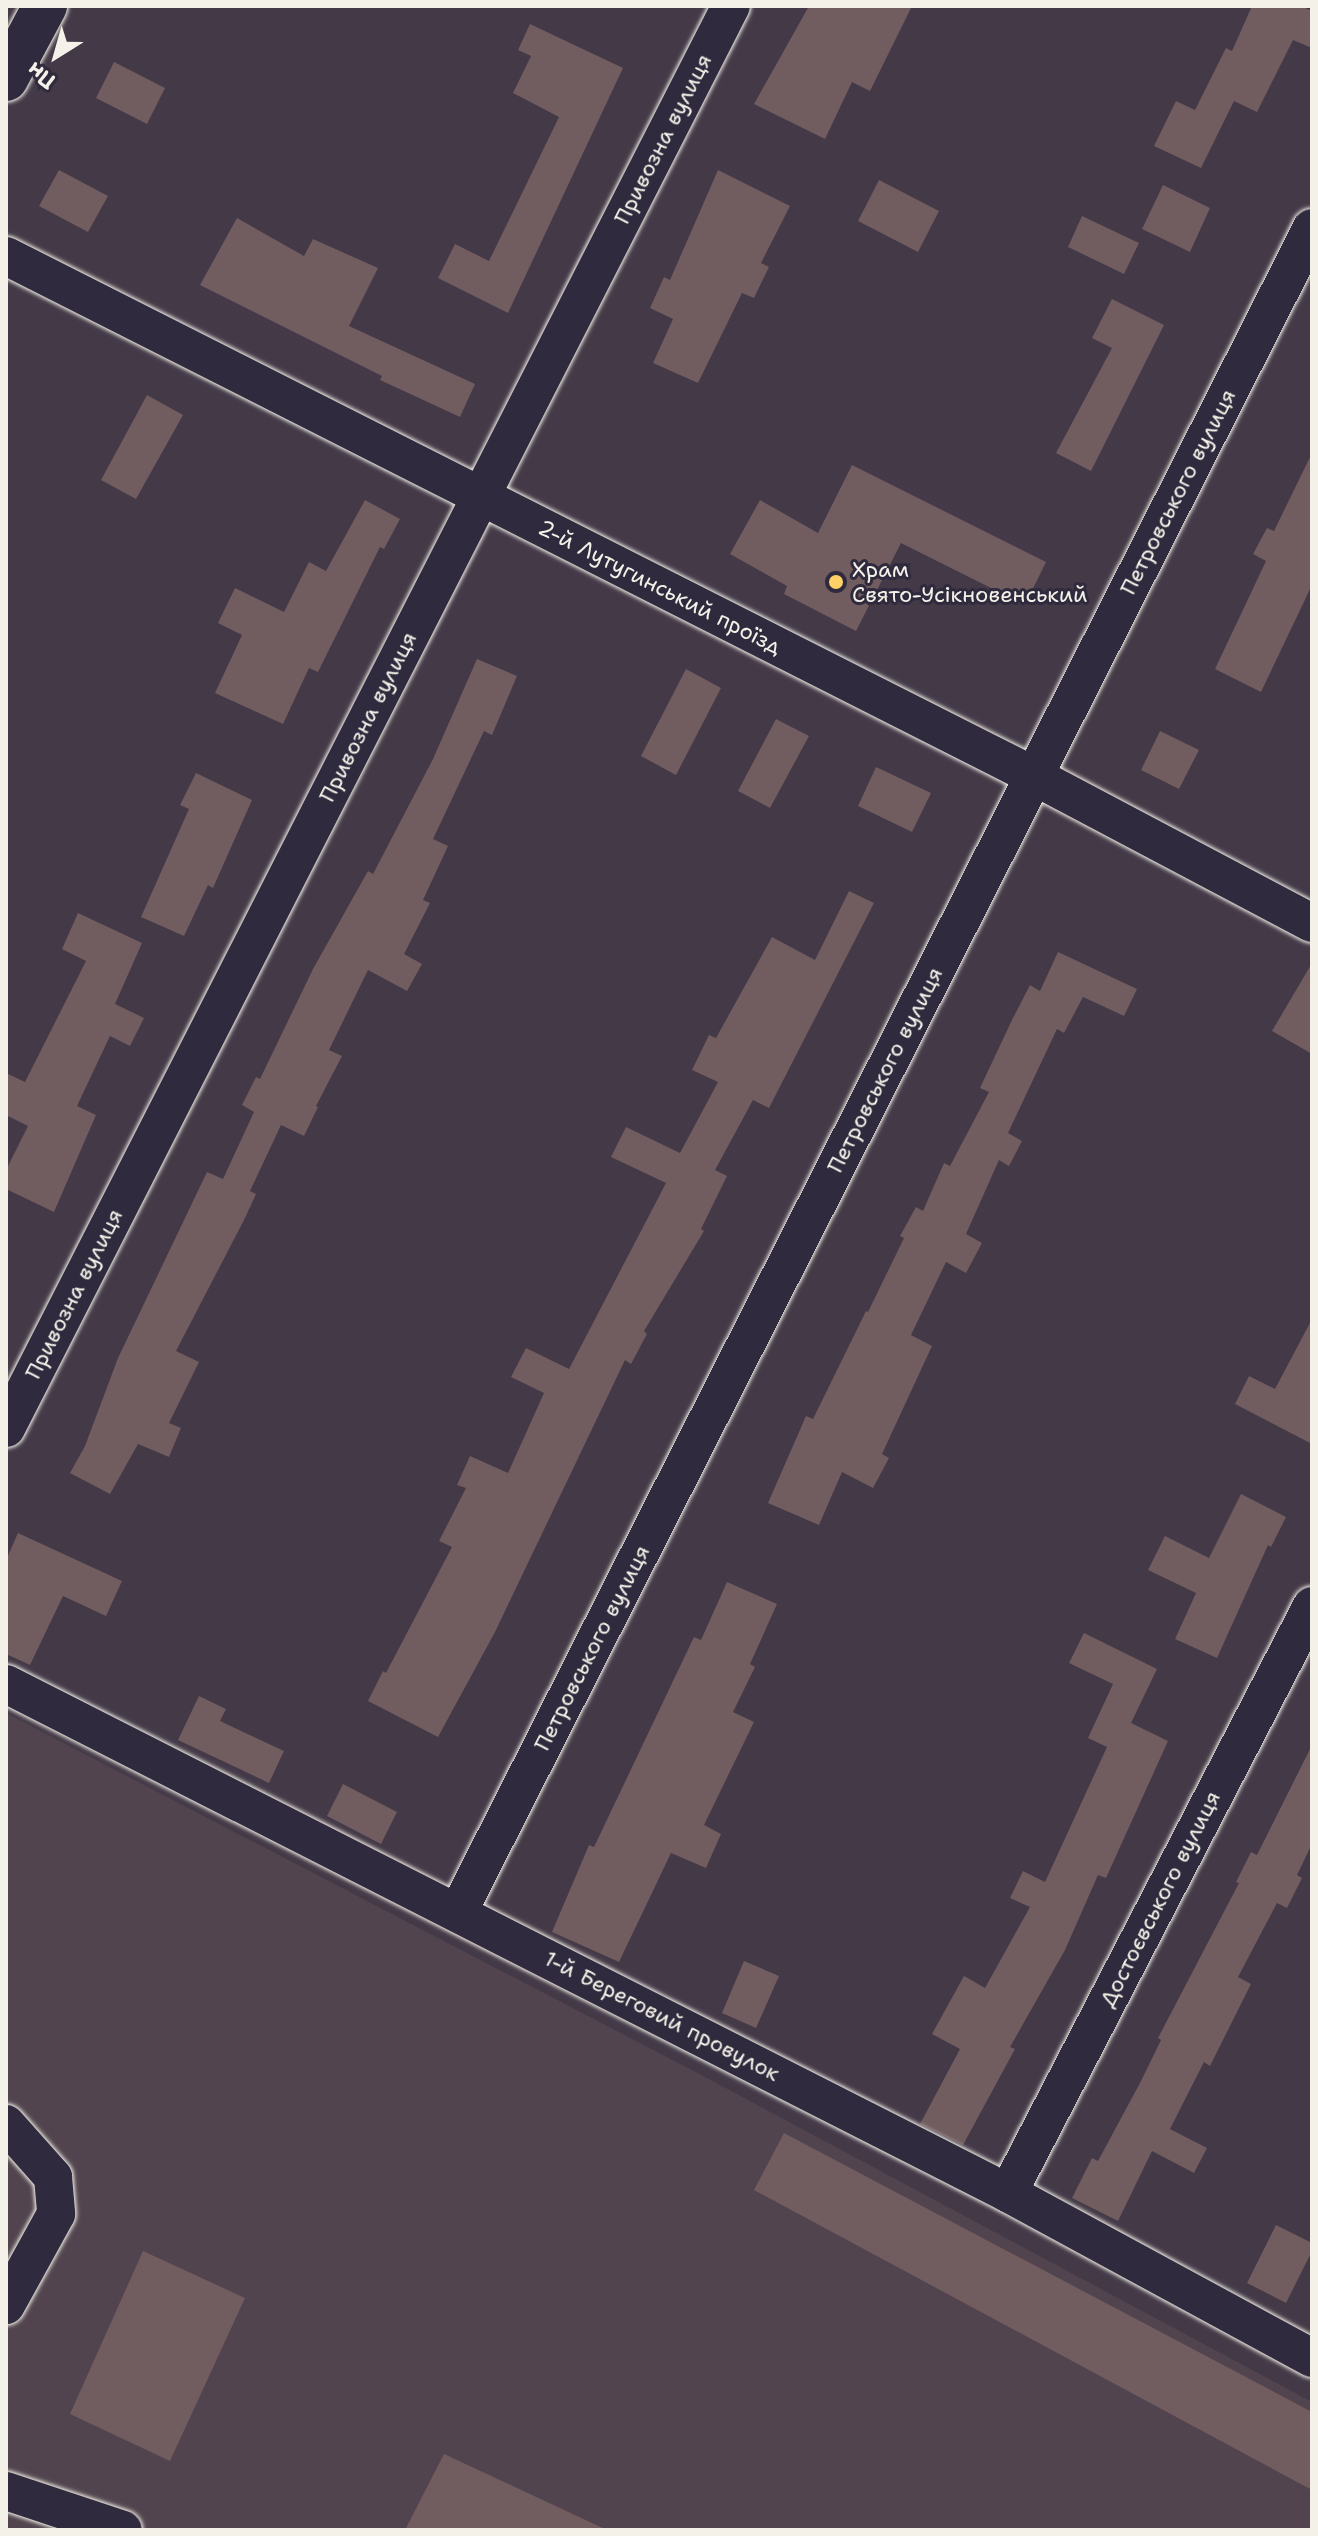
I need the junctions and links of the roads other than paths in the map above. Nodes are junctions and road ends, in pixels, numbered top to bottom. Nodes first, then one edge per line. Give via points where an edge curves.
1 (45, 6) edge
2 (731, 6) edge
3 (6, 79) edge
4 (1312, 228) edge
5 (6, 256) edge
6 (481, 496) junction
7 (1034, 776) junction
8 (1312, 923) edge
9 (6, 1428) edge
10 (1312, 1606) edge
11 (6, 1684) edge
12 (458, 1912) junction
13 (6, 2124) edge
14 (1008, 2193) junction
15 (6, 2305) edge
16 (1312, 2358) edge
17 (6, 2491) edge
18 (123, 2530) edge

1 - 3 main road
2 - 6 street, Привозна вулиця
4 - 7 street, Петровського вулиця
5 - 6 street, 2-й Лутугинський проїзд
6 - 7 street, 2-й Лутугинський проїзд
6 - 9 street, Привозна вулиця
7 - 8 street, 2-й Лутугинський проїзд
7 - 12 street, Петровського вулиця
10 - 14 street, Достоєвського вулиця
11 - 12 street, 1-й Береговий провулок
12 - 14 street, 1-й Береговий провулок
13 - 15 street via 53,2177 56,2214
14 - 16 street, 1-й Береговий провулок
17 - 18 street

